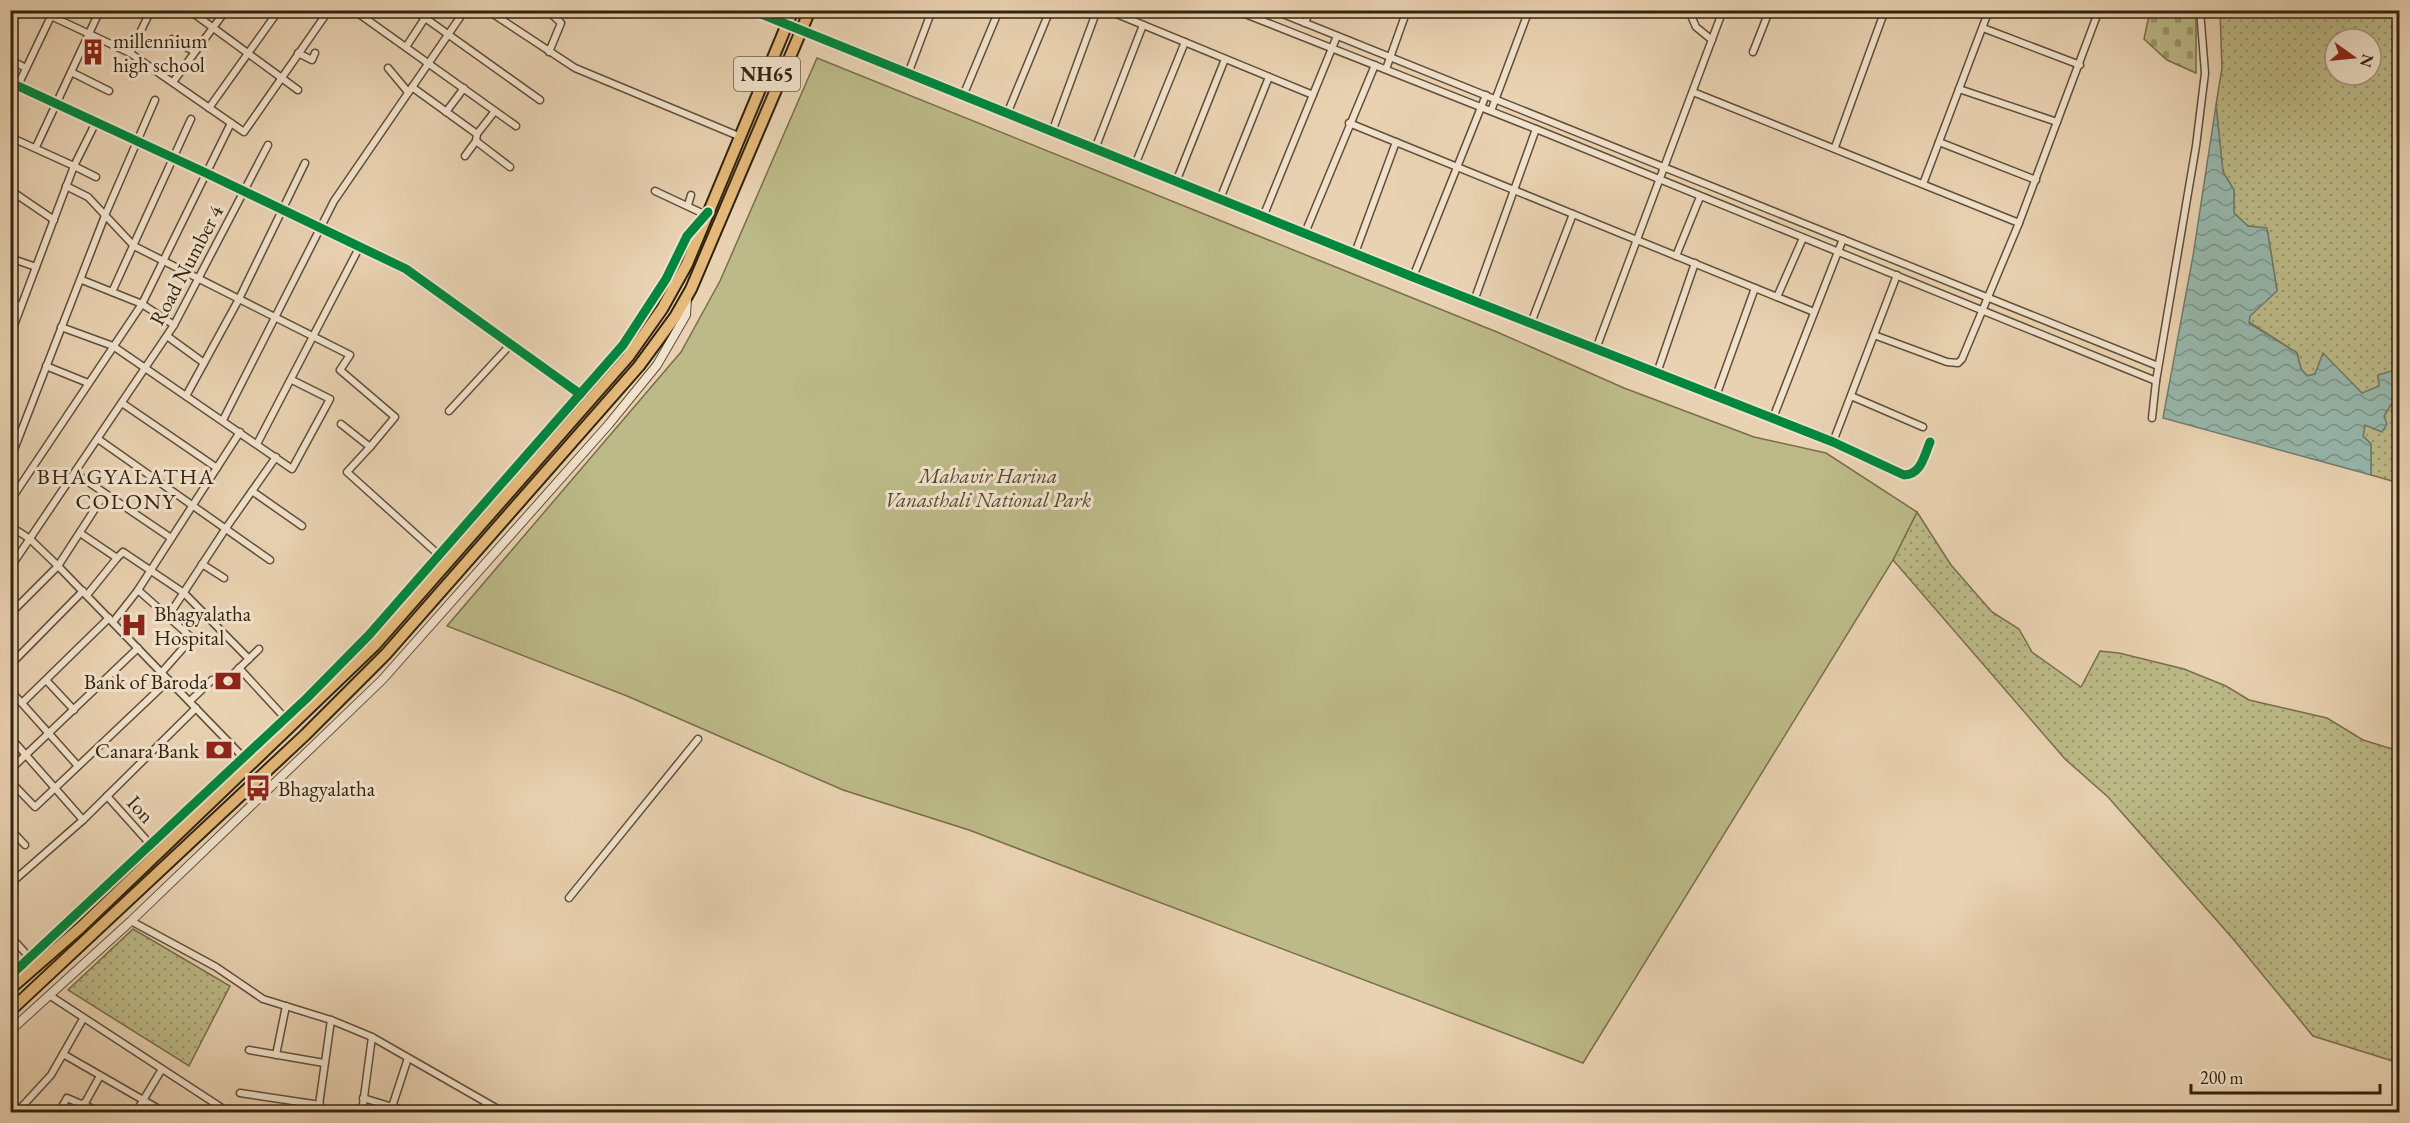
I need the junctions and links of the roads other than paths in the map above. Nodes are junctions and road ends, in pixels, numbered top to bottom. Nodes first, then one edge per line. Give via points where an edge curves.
1 (38, 10) edge
2 (100, 10) edge
3 (151, 10) edge
4 (189, 10) edge
5 (226, 10) edge
6 (279, 10) edge
7 (329, 10) edge
8 (414, 10) edge
9 (465, 10) edge
10 (487, 10) edge
11 (546, 10) edge
12 (607, 10) edge
13 (618, 10) edge
14 (751, 10) edge
15 (793, 10) edge
16 (810, 10) edge
17 (932, 10) edge
18 (999, 10) edge
19 (1050, 10) edge
20 (1097, 10) edge
21 (1107, 10) edge
22 (1235, 10) edge
23 (1258, 10) edge
24 (1273, 10) edge
25 (1310, 10) edge
26 (1407, 10) edge
27 (1529, 10) edge
28 (1723, 10) edge
29 (1767, 10) edge
30 (1885, 10) edge
31 (1989, 10) edge
32 (2099, 10) edge
33 (2200, 10) edge
34 (355, 11) edge
35 (1689, 11) edge
36 (52, 14) edge
37 (425, 18) junction
38 (1256, 18) junction
39 (1305, 23) junction
40 (1143, 25) junction
41 (787, 26) junction
42 (214, 28) junction
43 (1983, 28) junction
44 (801, 32) junction
45 (89, 34) junction
46 (448, 34) junction
47 (1337, 36) junction
48 (172, 39) dead end
49 (1712, 40) junction
50 (1185, 42) junction
51 (406, 47) junction
52 (1331, 48) junction
53 (195, 52) junction
54 (549, 52) junction
55 (1753, 52) dead end
56 (130, 53) junction
57 (298, 53) junction
58 (315, 53) dead end
59 (247, 54) junction
60 (1390, 56) junction
61 (1225, 59) junction
62 (10, 60) edge
63 (430, 63) junction
64 (1374, 65) junction
65 (2080, 65) junction
66 (26, 68) junction
67 (388, 68) dead end
68 (1386, 69) junction
69 (71, 72) junction
70 (908, 74) junction
71 (281, 77) junction
72 (1269, 77) junction
73 (173, 82) junction
74 (18, 86) junction
75 (464, 88) junction
76 (1959, 89) junction
77 (298, 90) dead end
78 (410, 90) junction
79 (110, 91) dead end
80 (1693, 93) junction
81 (1313, 95) junction
82 (1486, 95) junction
83 (963, 96) junction
84 (11, 98) edge
85 (1496, 98) junction
86 (155, 100) dead end
87 (540, 100) dead end
88 (56, 104) junction
89 (209, 108) junction
90 (1481, 108) junction
91 (495, 111) junction
92 (1491, 111) junction
93 (446, 112) junction
94 (1007, 114) junction
95 (190, 119) dead end
96 (96, 122) junction
97 (2057, 122) junction
98 (231, 123) junction
99 (1349, 123) junction
100 (516, 126) dead end
101 (1536, 129) junction
102 (1052, 132) junction
103 (10, 137) edge
104 (476, 137) junction
105 (741, 137) junction
106 (137, 141) junction
107 (1396, 142) junction
108 (1939, 142) junction
109 (268, 145) dead end
110 (36, 147) junction
111 (1835, 147) junction
112 (1095, 149) junction
113 (465, 156) dead end
114 (171, 157) junction
115 (305, 163) dead end
116 (1134, 165) junction
117 (74, 166) junction
118 (510, 166) dead end
119 (1664, 166) junction
120 (1458, 167) junction
121 (206, 173) junction
122 (96, 177) dead end
123 (1659, 179) junction
124 (2036, 180) junction
125 (1176, 182) junction
126 (1923, 184) junction
127 (66, 186) junction
128 (1515, 190) junction
129 (244, 191) junction
130 (655, 191) dead end
131 (13, 192) edge
132 (692, 195) dead end
133 (1700, 197) junction
134 (1220, 199) junction
135 (688, 205) junction
136 (282, 209) junction
137 (10, 212) edge
138 (106, 213) junction
139 (706, 213) junction
140 (1573, 214) junction
141 (1263, 217) junction
142 (54, 220) junction
143 (2019, 223) junction
144 (319, 226) junction
145 (1305, 233) junction
146 (1803, 238) junction
147 (1636, 239) junction
148 (1843, 239) junction
149 (134, 246) junction
150 (360, 246) junction
151 (1838, 252) junction
152 (1354, 253) junction
153 (1676, 256) junction
154 (10, 258) edge
155 (163, 261) junction
156 (1695, 263) junction
157 (36, 267) junction
158 (1897, 275) junction
159 (1413, 278) junction
160 (200, 279) junction
161 (82, 280) junction
162 (1755, 288) junction
163 (112, 292) junction
164 (688, 294) junction
165 (1777, 297) junction
166 (1987, 298) junction
167 (239, 299) junction
168 (1474, 301) junction
169 (10, 303) edge
170 (142, 304) junction
171 (21, 306) junction
172 (1982, 309) junction
173 (1814, 312) junction
174 (276, 318) junction
175 (1531, 323) junction
176 (174, 325) junction
177 (61, 327) junction
178 (1874, 335) junction
179 (10, 336) edge
180 (167, 336) junction
181 (314, 336) junction
182 (510, 345) junction
183 (113, 346) junction
184 (1596, 349) junction
185 (204, 363) junction
186 (46, 366) junction
187 (2158, 366) junction
188 (146, 367) junction
189 (1657, 373) junction
190 (292, 380) junction
191 (2156, 381) junction
192 (88, 383) junction
193 (580, 394) junction
194 (186, 396) junction
195 (1716, 396) junction
196 (1851, 396) junction
197 (122, 403) junction
198 (449, 411) dead end
199 (1773, 418) junction
200 (2152, 418) dead end
201 (223, 420) junction
202 (341, 424) dead end
203 (1923, 427) dead end
204 (240, 432) junction
205 (98, 439) junction
206 (1833, 442) junction
207 (1930, 442) dead end
208 (257, 444) junction
209 (370, 447) junction
210 (276, 458) junction
211 (10, 460) edge
212 (217, 468) junction
213 (75, 473) junction
214 (252, 491) junction
215 (104, 495) junction
216 (10, 501) edge
217 (193, 505) junction
218 (10, 526) edge
219 (302, 526) dead end
220 (226, 528) junction
221 (80, 533) junction
222 (171, 538) junction
223 (30, 539) junction
224 (440, 555) junction
225 (117, 558) junction
226 (270, 560) dead end
227 (202, 564) junction
228 (58, 566) junction
229 (10, 568) edge
230 (151, 570) junction
231 (224, 578) dead end
232 (138, 590) junction
233 (85, 593) junction
234 (184, 593) junction
235 (10, 614) edge
236 (169, 615) junction
237 (111, 620) junction
238 (138, 648) junction
239 (259, 649) dead end
240 (249, 659) junction
241 (10, 665) edge
242 (239, 668) junction
243 (162, 672) junction
244 (46, 680) junction
245 (169, 680) junction
246 (212, 680) dead end
247 (221, 686) dead end
248 (10, 690) edge
249 (190, 701) junction
250 (22, 702) junction
251 (196, 708) junction
252 (74, 710) junction
253 (285, 718) junction
254 (50, 732) junction
255 (10, 737) edge
256 (698, 739) dead end
257 (26, 754) junction
258 (244, 758) junction
259 (78, 766) junction
260 (10, 770) edge
261 (10, 780) edge
262 (55, 787) junction
263 (107, 796) junction
264 (83, 820) junction
265 (10, 829) edge
266 (150, 844) junction
267 (25, 845) dead end
268 (10, 884) edge
269 (569, 898) dead end
270 (131, 921) junction
271 (10, 936) edge
272 (30, 958) junction
273 (10, 976) edge
274 (10, 990) edge
275 (49, 995) junction
276 (286, 1006) junction
277 (10, 1011) edge
278 (83, 1019) junction
279 (331, 1020) junction
280 (10, 1031) edge
281 (372, 1037) junction
282 (249, 1050) dead end
283 (63, 1054) junction
284 (276, 1055) junction
285 (408, 1058) junction
286 (324, 1063) junction
287 (162, 1069) junction
288 (100, 1076) junction
289 (240, 1093) dead end
290 (363, 1098) junction
291 (144, 1101) junction
292 (83, 1104) junction
293 (320, 1105) junction
294 (392, 1107) junction
295 (499, 1111) edge
296 (17, 1113) edge
297 (59, 1113) edge
298 (99, 1113) edge
299 (136, 1113) edge
300 (164, 1113) edge
301 (220, 1113) edge
302 (318, 1113) edge
303 (362, 1113) edge
304 (409, 1113) edge

1 - 36 street
2 - 45 street
3 - 56 street
4 - 42 street
5 - 42 street
6 - 59 street
7 - 57 street
8 - 37 street
9 - 46 street
10 - 54 street
11 - 54 street via 561,22
12 - 13 street via 614,14
14 - 41 street
15 - 41 highway, NH65
16 - 44 highway, NH65
17 - 70 street
18 - 83 street
19 - 94 street
20 - 102 street
21 - 40 street
22 - 38 street
23 - 38 street
24 - 39 street
25 - 39 street
26 - 60 street
27 - 85 street
28 - 49 street
29 - 55 street
30 - 111 street
31 - 43 street
32 - 65 street
33 - 187 street via 2205,73
34 - 51 street
35 - 49 street via 1696,27
36 - 45 street
36 - 66 street
37 - 46 street
37 - 51 street
38 - 52 street
39 - 47 street
40 - 50 street
40 - 112 street
41 - 44 street
41 - 105 highway, NH65
42 - 53 street
42 - 59 street
43 - 65 street
43 - 76 street
44 - 70 street
44 - 164 highway, NH65
45 - 56 street
45 - 69 street
46 - 63 street
46 - 87 street
47 - 52 street
47 - 60 street
48 - 53 street
49 - 80 street
50 - 61 street
50 - 116 street
51 - 63 street
52 - 64 street
52 - 81 street
53 - 73 street
54 - 105 street via 575,68
56 - 73 street
57 - 58 street via 312,60
57 - 71 street
59 - 71 street
59 - 89 street
60 - 68 street
60 - 82 street
61 - 72 street
61 - 125 street
62 - 66 street
63 - 75 street
63 - 78 street
64 - 68 street
64 - 99 street
65 - 97 street
66 - 74 street
67 - 78 street
68 - 90 street
69 - 79 street
69 - 88 street
70 - 83 street
71 - 77 street
71 - 98 street via 244,132
72 - 81 street
72 - 134 street
73 - 89 street
74 - 84 street
74 - 88 street
75 - 91 street
75 - 93 street
76 - 97 street
76 - 108 street
78 - 93 street
78 - 144 street
80 - 111 street
80 - 119 street
81 - 141 street
82 - 85 street
82 - 90 street
83 - 94 street
85 - 92 street
85 - 119 street
86 - 106 street
88 - 96 street
88 - 110 street
89 - 98 street
90 - 92 street
90 - 120 street
91 - 100 street
91 - 104 street
92 - 101 street
93 - 104 street
94 - 102 street
95 - 114 street
96 - 106 street
96 - 117 street
97 - 124 street
98 - 121 street
99 - 107 street
99 - 145 street
101 - 123 street
101 - 128 street
102 - 112 street
103 - 110 street
104 - 113 street
104 - 118 street
105 - 139 highway, NH65
106 - 114 street
106 - 138 street
107 - 120 street
107 - 152 street
108 - 124 street
108 - 126 street
109 - 129 street, Road Number 4
110 - 117 street
111 - 126 street
112 - 116 street
114 - 121 street
114 - 149 street
115 - 136 street
116 - 125 street
117 - 122 street
117 - 127 street
119 - 123 street
119 - 148 street
120 - 128 street
120 - 159 street
121 - 129 street
121 - 155 street
123 - 133 street
123 - 147 street
124 - 143 street
125 - 134 street
126 - 143 street
127 - 138 street via 88,197
127 - 142 street
128 - 140 street
128 - 168 street
129 - 136 street
129 - 160 street, Road Number 4
130 - 135 street
131 - 137 street
131 - 142 street
132 - 135 street
133 - 146 street
133 - 153 street
134 - 141 street
135 - 139 street
136 - 144 street
136 - 167 street
138 - 149 street
138 - 161 street
139 - 193 street via 687,236 666,279 623,345
139 - 274 highway, NH65 via 682,274 645,334 382,637 80,928
140 - 147 street
140 - 175 street
141 - 145 street
142 - 157 street
143 - 166 street
144 - 150 street
144 - 174 street
145 - 152 street
146 - 151 street
146 - 165 street
147 - 153 street
147 - 184 street
148 - 151 street
148 - 166 street
149 - 155 street
149 - 163 street
150 - 181 street
150 - 182 street via 406,269
151 - 158 street
151 - 173 street
152 - 159 street
153 - 156 street
154 - 157 street
155 - 160 street
155 - 170 street
156 - 162 street
156 - 189 street
157 - 171 street
158 - 172 street
158 - 178 street
159 - 168 street
160 - 167 street
160 - 176 street, Road Number 4
161 - 163 street
161 - 177 street
162 - 165 street
162 - 195 street
163 - 170 street
164 - 270 street via 686,315 657,365 407,653
164 - 277 highway, NH65 via 632,375 386,654
165 - 173 street
166 - 172 street
166 - 187 street
167 - 174 street
167 - 185 street
168 - 175 street
169 - 171 street
170 - 176 street
170 - 183 street
171 - 179 street
172 - 178 street via 1958,363
172 - 191 street
173 - 199 street
174 - 181 street
174 - 201 street
175 - 184 street
176 - 180 street, Road Number 4
177 - 183 street
177 - 186 street
178 - 196 street
180 - 185 street
180 - 188 street, Road Number 4
181 - 190 street
181 - 209 street via 350,355 340,370 395,417
182 - 193 street
182 - 198 street
183 - 188 street
183 - 192 street
184 - 189 street
185 - 194 street
186 - 192 street
186 - 211 street
187 - 191 street
188 - 194 street
188 - 197 street, Road Number 4
189 - 195 street
190 - 208 street
190 - 210 street via 330,399 292,470
191 - 200 street
192 - 216 street
193 - 224 street
194 - 201 street
195 - 199 street
196 - 203 street
196 - 206 street
197 - 205 street, Road Number 4
197 - 212 street
199 - 206 street
201 - 204 street
202 - 209 street
204 - 208 street
204 - 212 street
205 - 213 street, Road Number 4
205 - 217 street
206 - 207 street via 1904,475 1918,471
208 - 210 street
209 - 224 street via 347,472
210 - 214 street
212 - 217 street
213 - 215 street
213 - 223 street, Road Number 4
214 - 219 street
214 - 220 street
215 - 221 street
215 - 222 street
217 - 220 street
217 - 222 street
218 - 223 street
220 - 226 street
220 - 227 street
221 - 225 street
221 - 228 street
222 - 230 street
223 - 228 street
223 - 229 street, Road Number 4
224 - 253 street via 345,661
225 - 230 street via 123,552
225 - 233 street
227 - 231 street
227 - 234 street
228 - 233 street
228 - 235 street
230 - 232 street
230 - 234 street
232 - 236 street
232 - 237 street
233 - 237 street
233 - 241 street
234 - 236 street
234 - 240 street
236 - 243 street via 192,638
237 - 238 street
237 - 244 street
238 - 243 street
238 - 252 street
239 - 240 street
240 - 242 street
242 - 247 street
242 - 253 street
243 - 245 street
244 - 250 street
244 - 252 street
245 - 249 street
245 - 259 street
246 - 249 street
248 - 250 street
249 - 251 street
250 - 254 street
251 - 258 street
251 - 263 street
252 - 254 street
253 - 258 street
254 - 257 street
254 - 259 street
255 - 257 street
256 - 269 street
257 - 260 street
257 - 262 street
258 - 266 street
259 - 262 street
261 - 262 street via 35,807
262 - 264 street
263 - 264 street
263 - 266 street, Ion
264 - 268 street
265 - 267 street
266 - 272 street
270 - 275 street
270 - 276 street via 216,967 263,999
271 - 272 street
272 - 273 street
275 - 278 street
275 - 280 street
276 - 279 street
276 - 284 street
278 - 283 street
278 - 287 street
279 - 281 street
279 - 286 street
281 - 285 street
281 - 290 street
282 - 284 street
283 - 288 street
283 - 296 street via 51,1075
284 - 286 street
285 - 294 street
285 - 295 street
286 - 293 street
287 - 291 street
287 - 301 street via 222,1108
288 - 291 street
288 - 292 street
289 - 293 street
290 - 294 street
290 - 303 street
291 - 299 street
291 - 300 street
292 - 297 street via 67,1098
292 - 298 street
293 - 302 street
294 - 304 street

